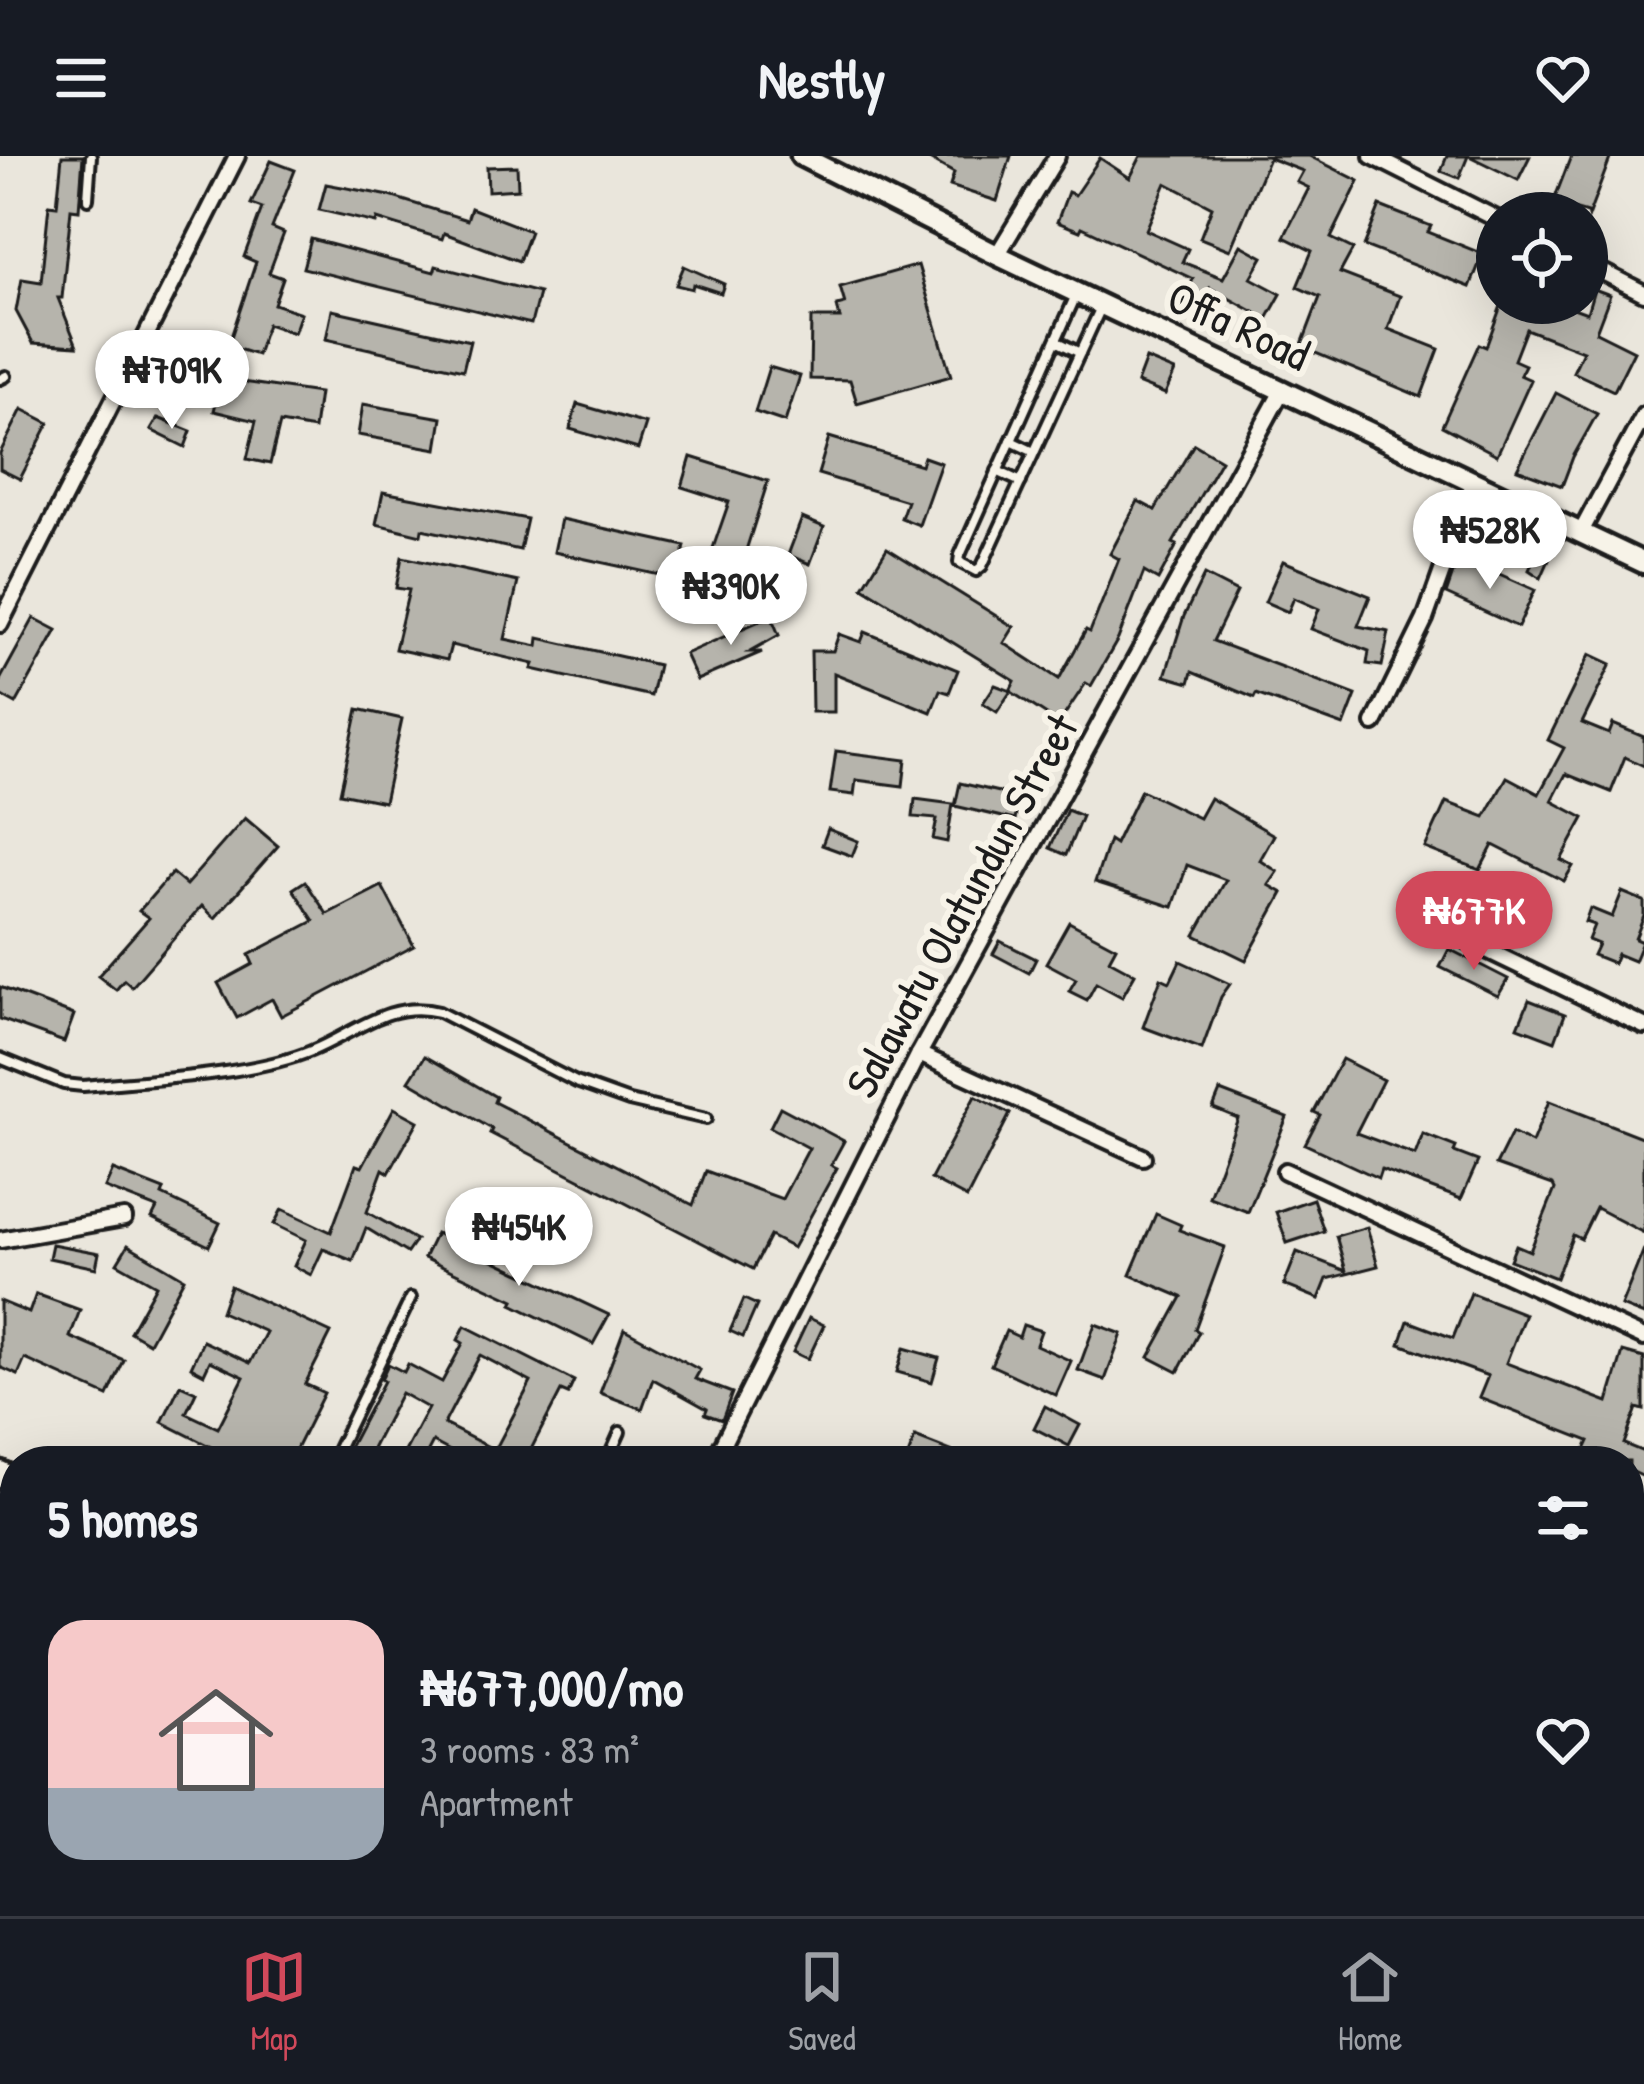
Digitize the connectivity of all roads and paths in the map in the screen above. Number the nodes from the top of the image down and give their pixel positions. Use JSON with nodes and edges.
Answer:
{"nodes":[{"id":1,"x":91,"y":156,"type":"edge"},
{"id":2,"x":237,"y":156,"type":"edge"},
{"id":3,"x":801,"y":156,"type":"edge"},
{"id":4,"x":1057,"y":156,"type":"edge"},
{"id":5,"x":1372,"y":156,"type":"edge"},
{"id":6,"x":88,"y":199,"type":"dead end"},
{"id":7,"x":1476,"y":208,"type":"edge"},
{"id":8,"x":997,"y":255,"type":"junction"},
{"id":9,"x":1608,"y":275,"type":"edge"},
{"id":10,"x":1077,"y":292,"type":"junction"},
{"id":11,"x":1644,"y":293,"type":"edge"},
{"id":12,"x":1102,"y":304,"type":"junction"},
{"id":13,"x":1056,"y":341,"type":"junction"},
{"id":14,"x":1080,"y":353,"type":"junction"},
{"id":15,"x":1283,"y":389,"type":"junction"},
{"id":16,"x":1644,"y":415,"type":"edge"},
{"id":17,"x":1011,"y":441,"type":"junction"},
{"id":18,"x":1034,"y":452,"type":"junction"},
{"id":19,"x":997,"y":471,"type":"junction"},
{"id":20,"x":1474,"y":481,"type":"junction"},
{"id":21,"x":1021,"y":482,"type":"junction"},
{"id":22,"x":1581,"y":532,"type":"junction"},
{"id":23,"x":1644,"y":563,"type":"edge"},
{"id":24,"x":0,"y":624,"type":"edge"},
{"id":25,"x":1374,"y":723,"type":"dead end"},
{"id":26,"x":1437,"y":926,"type":"dead end"},
{"id":27,"x":1644,"y":1026,"type":"edge"},
{"id":28,"x":919,"y":1054,"type":"junction"},
{"id":29,"x":1,"y":1060,"type":"edge"},
{"id":30,"x":706,"y":1119,"type":"dead end"},
{"id":31,"x":1143,"y":1157,"type":"dead end"},
{"id":32,"x":1285,"y":1171,"type":"dead end"},
{"id":33,"x":124,"y":1218,"type":"dead end"},
{"id":34,"x":0,"y":1240,"type":"edge"},
{"id":35,"x":411,"y":1298,"type":"dead end"},
{"id":36,"x":1644,"y":1338,"type":"edge"},
{"id":37,"x":620,"y":1432,"type":"dead end"},
{"id":38,"x":339,"y":1446,"type":"edge"},
{"id":39,"x":614,"y":1446,"type":"edge"},
{"id":40,"x":722,"y":1446,"type":"edge"}],
"edges":[{"from":1,"to":6,"type":"lane"},
{"from":2,"to":24,"type":"street"},
{"from":3,"to":8,"type":"street","name":"Offa Road"},
{"from":4,"to":8,"type":"street"},
{"from":5,"to":7,"type":"street"},
{"from":8,"to":10,"type":"street","name":"Offa Road"},
{"from":9,"to":11,"type":"street"},
{"from":10,"to":12,"type":"street","name":"Offa Road"},
{"from":10,"to":13,"type":"lane"},
{"from":12,"to":14,"type":"lane"},
{"from":12,"to":15,"type":"street","name":"Offa Road"},
{"from":13,"to":14,"type":"lane"},
{"from":13,"to":17,"type":"lane"},
{"from":14,"to":18,"type":"lane"},
{"from":15,"to":20,"type":"street","name":"Offa Road"},
{"from":15,"to":28,"type":"street","name":"Salawatu Olatundun Street"},
{"from":16,"to":22,"type":"street"},
{"from":17,"to":18,"type":"lane"},
{"from":17,"to":19,"type":"lane"},
{"from":18,"to":21,"type":"lane"},
{"from":19,"to":21,"type":"lane"},
{"from":19,"to":21,"type":"lane"},
{"from":20,"to":22,"type":"street","name":"Offa Road"},
{"from":20,"to":25,"type":"street"},
{"from":22,"to":23,"type":"street","name":"Offa Road"},
{"from":26,"to":27,"type":"street"},
{"from":28,"to":31,"type":"street"},
{"from":28,"to":40,"type":"street","name":"Salawatu Olatundun Street"},
{"from":29,"to":30,"type":"lane"},
{"from":32,"to":36,"type":"street"},
{"from":33,"to":34,"type":"street"},
{"from":35,"to":38,"type":"lane"},
{"from":37,"to":39,"type":"lane"}]}
